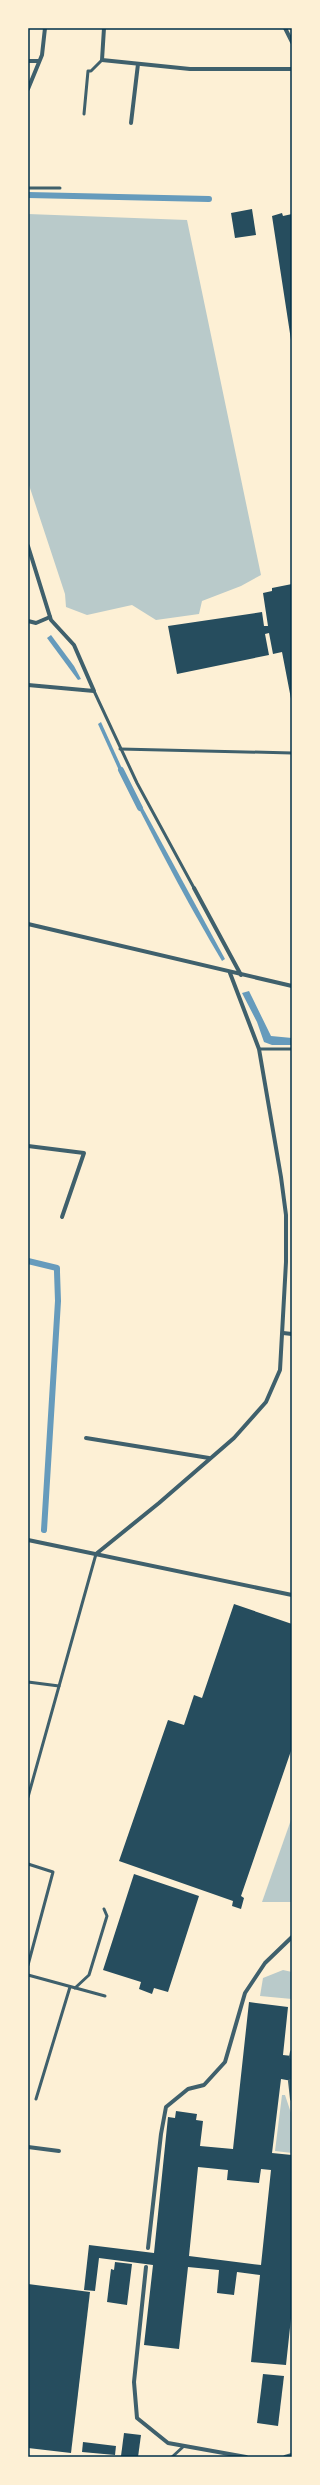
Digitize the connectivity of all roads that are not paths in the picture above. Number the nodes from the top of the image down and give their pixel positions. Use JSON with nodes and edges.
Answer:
{"nodes":[{"id":1,"x":45,"y":28,"type":"edge"},
{"id":2,"x":104,"y":28,"type":"edge"},
{"id":3,"x":285,"y":28,"type":"edge"},
{"id":4,"x":292,"y":42,"type":"edge"},
{"id":5,"x":102,"y":60,"type":"junction"},
{"id":6,"x":28,"y":61,"type":"edge"},
{"id":7,"x":39,"y":61,"type":"junction"},
{"id":8,"x":138,"y":64,"type":"junction"},
{"id":9,"x":292,"y":69,"type":"edge"},
{"id":10,"x":28,"y":89,"type":"edge"},
{"id":11,"x":84,"y":114,"type":"dead end"},
{"id":12,"x":131,"y":122,"type":"dead end"},
{"id":13,"x":28,"y":188,"type":"edge"},
{"id":14,"x":60,"y":188,"type":"dead end"},
{"id":15,"x":28,"y":546,"type":"edge"},
{"id":16,"x":50,"y":617,"type":"junction"},
{"id":17,"x":28,"y":622,"type":"edge"},
{"id":18,"x":28,"y":684,"type":"edge"},
{"id":19,"x":94,"y":691,"type":"junction"},
{"id":20,"x":120,"y":748,"type":"junction"},
{"id":21,"x":292,"y":753,"type":"edge"},
{"id":22,"x":194,"y":888,"type":"joint"},
{"id":23,"x":28,"y":924,"type":"edge"},
{"id":24,"x":230,"y":973,"type":"junction"},
{"id":25,"x":241,"y":975,"type":"junction"},
{"id":26,"x":292,"y":986,"type":"edge"},
{"id":27,"x":259,"y":1049,"type":"junction"},
{"id":28,"x":292,"y":1049,"type":"edge"},
{"id":29,"x":28,"y":1146,"type":"edge"},
{"id":30,"x":62,"y":1217,"type":"dead end"},
{"id":31,"x":283,"y":1333,"type":"junction"},
{"id":32,"x":292,"y":1334,"type":"edge"},
{"id":33,"x":86,"y":1438,"type":"dead end"},
{"id":34,"x":209,"y":1458,"type":"junction"},
{"id":35,"x":28,"y":1540,"type":"edge"},
{"id":36,"x":96,"y":1554,"type":"junction"},
{"id":37,"x":292,"y":1595,"type":"edge"},
{"id":38,"x":28,"y":1682,"type":"edge"},
{"id":39,"x":59,"y":1686,"type":"junction"},
{"id":40,"x":28,"y":1797,"type":"edge"},
{"id":41,"x":28,"y":1864,"type":"edge"},
{"id":42,"x":104,"y":1909,"type":"dead end"},
{"id":43,"x":292,"y":1937,"type":"edge"},
{"id":44,"x":28,"y":1965,"type":"edge"},
{"id":45,"x":28,"y":1975,"type":"edge"},
{"id":46,"x":70,"y":1987,"type":"junction"},
{"id":47,"x":75,"y":1988,"type":"junction"},
{"id":48,"x":106,"y":1996,"type":"dead end"},
{"id":49,"x":292,"y":2052,"type":"edge"},
{"id":50,"x":291,"y":2057,"type":"edge"},
{"id":51,"x":290,"y":2081,"type":"dead end"},
{"id":52,"x":36,"y":2098,"type":"dead end"},
{"id":53,"x":292,"y":2099,"type":"edge"},
{"id":54,"x":28,"y":2147,"type":"edge"},
{"id":55,"x":59,"y":2151,"type":"dead end"},
{"id":56,"x":148,"y":2248,"type":"dead end"},
{"id":57,"x":146,"y":2267,"type":"dead end"},
{"id":58,"x":184,"y":2446,"type":"junction"},
{"id":59,"x":292,"y":2455,"type":"edge"},
{"id":60,"x":172,"y":2457,"type":"edge"},
{"id":61,"x":246,"y":2457,"type":"edge"},
{"id":62,"x":285,"y":2457,"type":"edge"}],
"edges":[{"from":1,"to":7,"type":"street"},
{"from":2,"to":5,"type":"street"},
{"from":3,"to":4,"type":"street"},
{"from":5,"to":8,"type":"street"},
{"from":5,"to":11,"type":"lane"},
{"from":6,"to":7,"type":"street"},
{"from":7,"to":10,"type":"street"},
{"from":8,"to":9,"type":"street"},
{"from":8,"to":12,"type":"street"},
{"from":13,"to":14,"type":"lane"},
{"from":15,"to":16,"type":"street"},
{"from":16,"to":17,"type":"street"},
{"from":16,"to":19,"type":"street"},
{"from":18,"to":19,"type":"street"},
{"from":19,"to":20,"type":"lane"},
{"from":20,"to":21,"type":"lane"},
{"from":20,"to":22,"type":"lane"},
{"from":22,"to":25,"type":"street"},
{"from":23,"to":24,"type":"street"},
{"from":24,"to":25,"type":"street"},
{"from":24,"to":27,"type":"street"},
{"from":25,"to":26,"type":"street"},
{"from":27,"to":28,"type":"lane"},
{"from":27,"to":31,"type":"street"},
{"from":29,"to":30,"type":"street"},
{"from":31,"to":32,"type":"street"},
{"from":31,"to":34,"type":"street"},
{"from":33,"to":34,"type":"street"},
{"from":34,"to":36,"type":"street"},
{"from":35,"to":36,"type":"street"},
{"from":36,"to":37,"type":"street"},
{"from":36,"to":39,"type":"lane"},
{"from":38,"to":39,"type":"lane"},
{"from":39,"to":40,"type":"lane"},
{"from":41,"to":44,"type":"lane"},
{"from":42,"to":47,"type":"lane"},
{"from":43,"to":56,"type":"street"},
{"from":45,"to":46,"type":"lane"},
{"from":46,"to":47,"type":"lane"},
{"from":46,"to":52,"type":"lane"},
{"from":47,"to":48,"type":"lane"},
{"from":49,"to":50,"type":"street"},
{"from":51,"to":53,"type":"street"},
{"from":54,"to":55,"type":"street"},
{"from":57,"to":58,"type":"street"},
{"from":58,"to":60,"type":"lane"},
{"from":58,"to":61,"type":"street"},
{"from":59,"to":62,"type":"street"}]}
